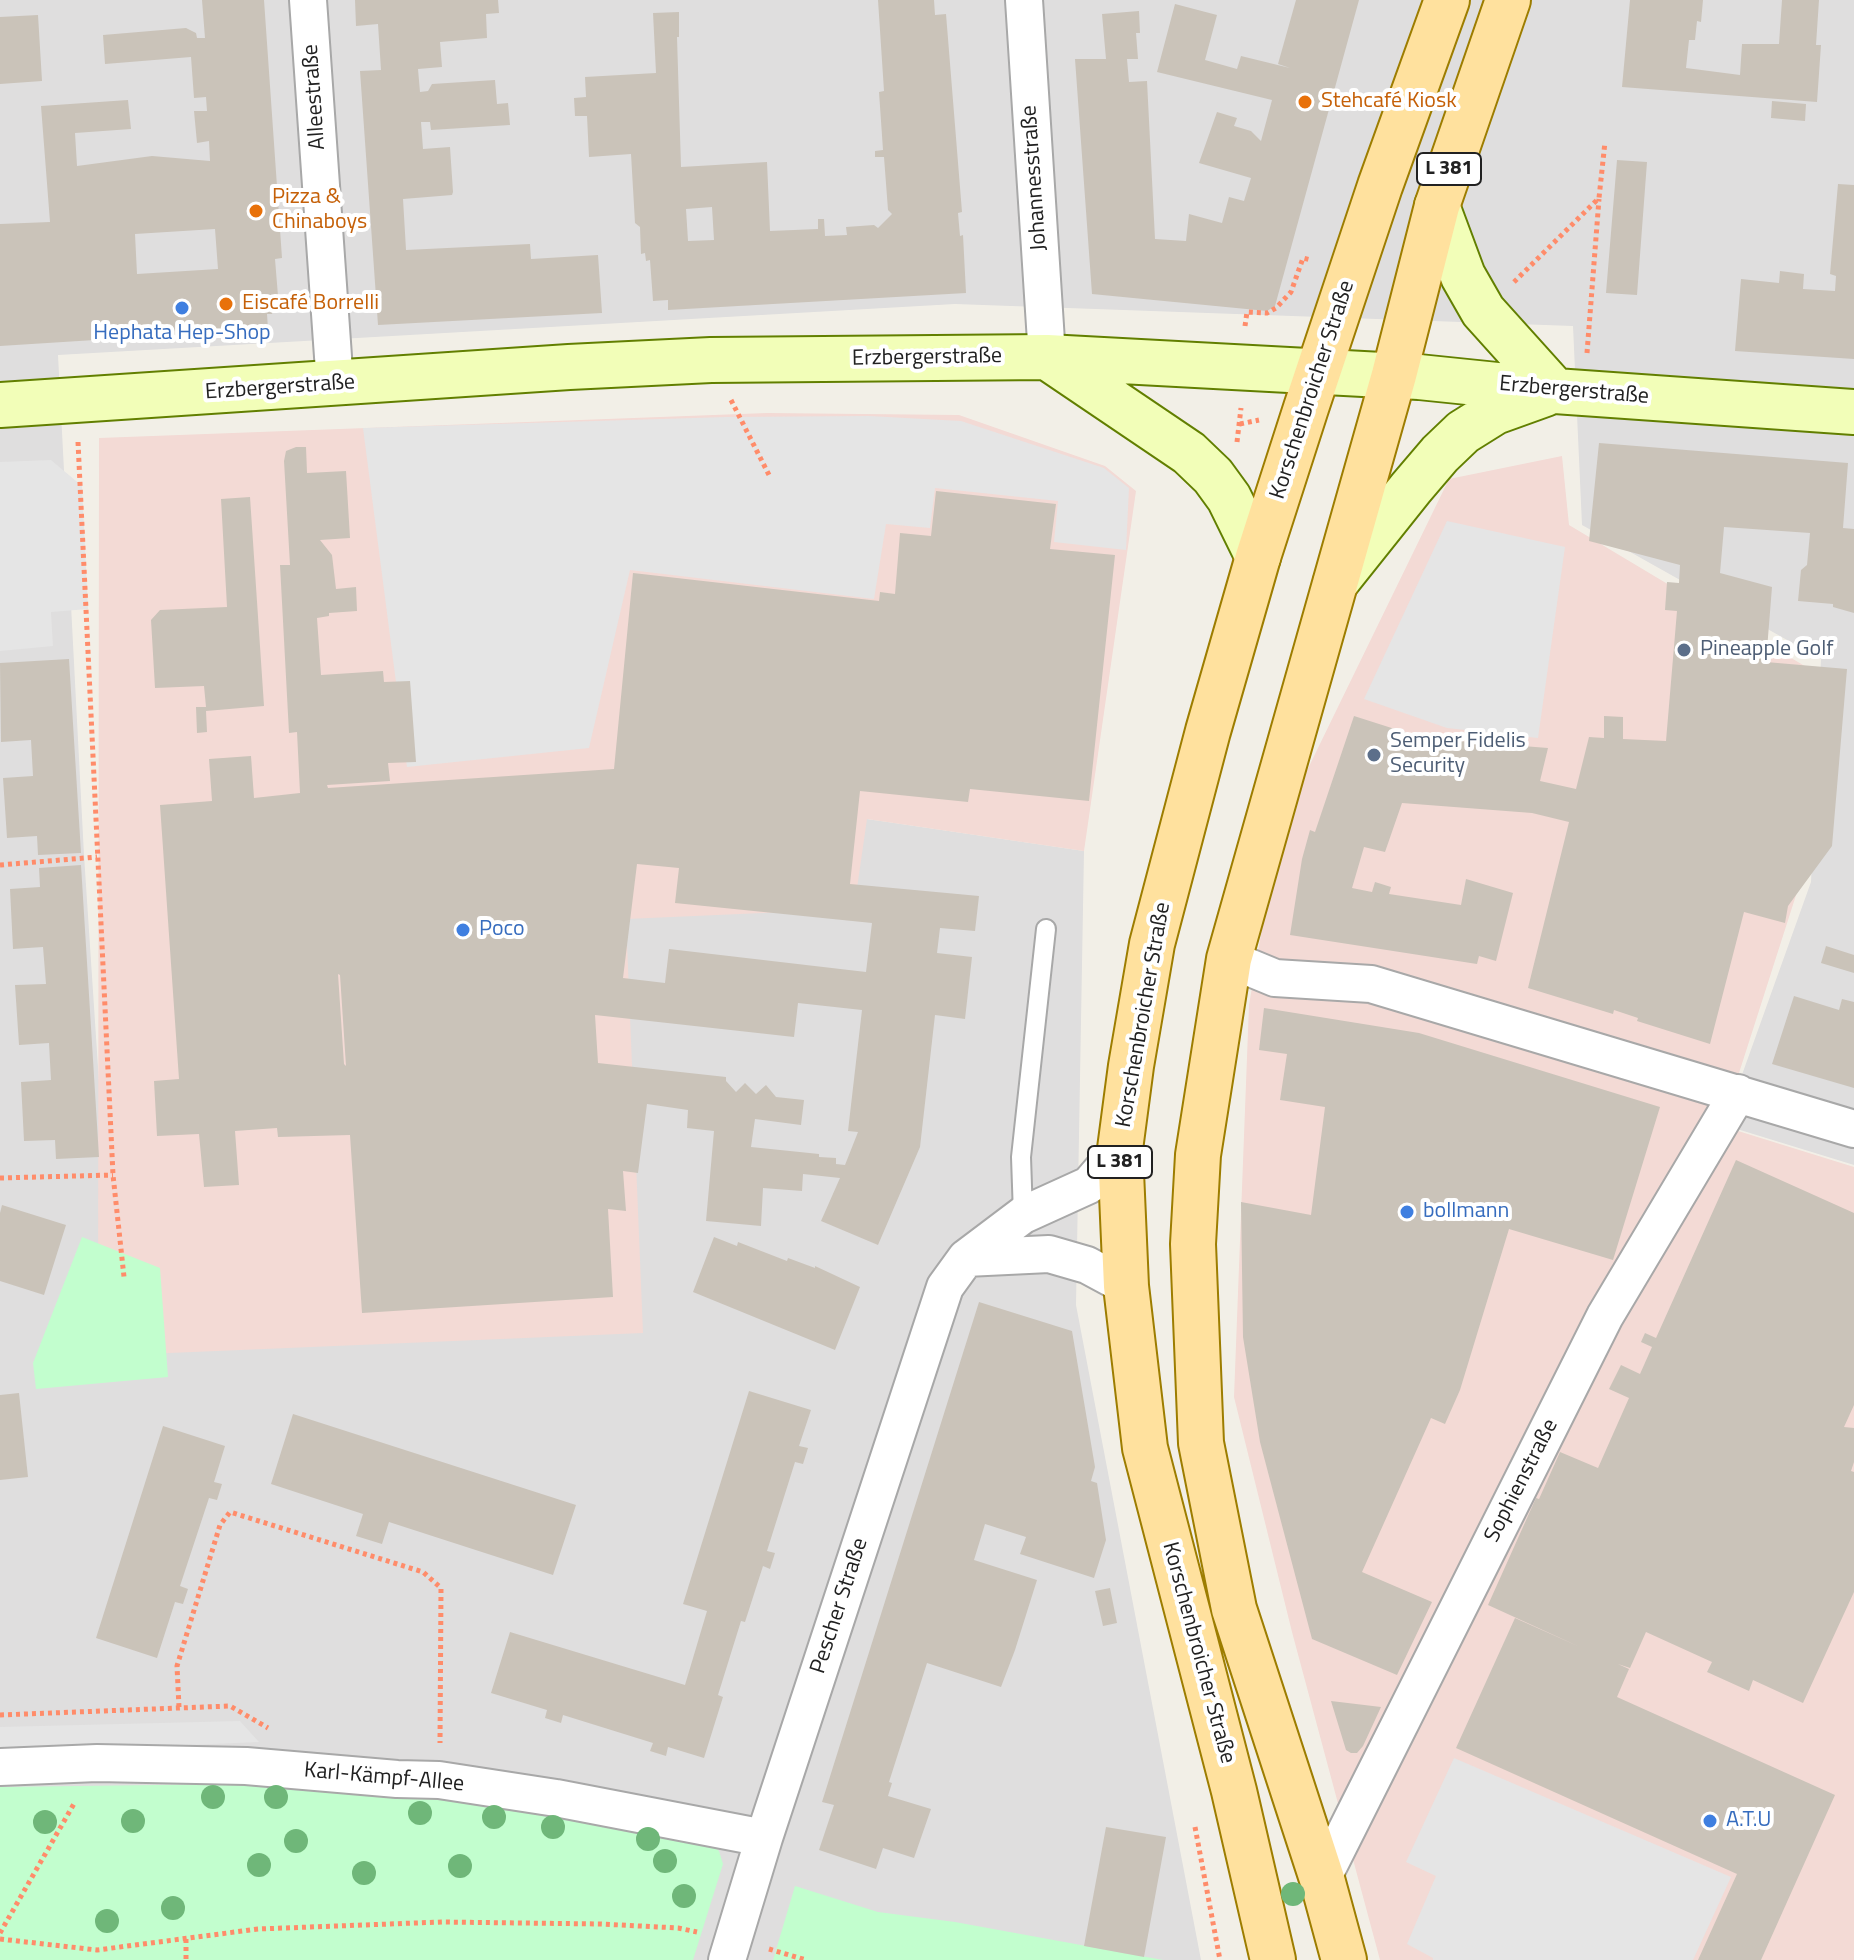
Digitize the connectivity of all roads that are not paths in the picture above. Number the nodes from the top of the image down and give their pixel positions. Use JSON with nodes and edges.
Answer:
{"nodes":[{"id":1,"x":308,"y":0,"type":"edge"},
{"id":2,"x":1024,"y":0,"type":"edge"},
{"id":3,"x":1447,"y":0,"type":"edge"},
{"id":4,"x":1508,"y":0,"type":"edge"},
{"id":5,"x":1437,"y":206,"type":"junction"},
{"id":6,"x":1047,"y":357,"type":"junction"},
{"id":7,"x":1318,"y":373,"type":"junction"},
{"id":8,"x":1394,"y":375,"type":"junction"},
{"id":9,"x":335,"y":385,"type":"junction"},
{"id":10,"x":1569,"y":392,"type":"junction"},
{"id":11,"x":0,"y":405,"type":"edge"},
{"id":12,"x":1854,"y":412,"type":"edge"},
{"id":13,"x":1258,"y":557,"type":"junction"},
{"id":14,"x":1333,"y":587,"type":"junction"},
{"id":15,"x":1046,"y":929,"type":"dead end"},
{"id":16,"x":1229,"y":959,"type":"junction"},
{"id":17,"x":1738,"y":1093,"type":"junction"},
{"id":18,"x":1854,"y":1129,"type":"edge"},
{"id":19,"x":1120,"y":1149,"type":"junction"},
{"id":20,"x":1023,"y":1215,"type":"junction"},
{"id":21,"x":966,"y":1258,"type":"junction"},
{"id":22,"x":1126,"y":1286,"type":"junction"},
{"id":23,"x":0,"y":1767,"type":"edge"},
{"id":24,"x":764,"y":1838,"type":"junction"},
{"id":25,"x":1322,"y":1879,"type":"junction"},
{"id":26,"x":731,"y":1949,"type":"edge"},
{"id":27,"x":1273,"y":1960,"type":"edge"},
{"id":28,"x":1344,"y":1960,"type":"edge"}],
"edges":[{"from":1,"to":9,"type":"street","name":"Alleestraße"},
{"from":2,"to":6,"type":"street","name":"Johannesstraße"},
{"from":3,"to":7,"type":"main road","name":"Korschenbroicher Straße","number":"L 381"},
{"from":4,"to":5,"type":"main road","number":"L 381"},
{"from":5,"to":8,"type":"main road","number":"L 381"},
{"from":5,"to":10,"type":"main road"},
{"from":6,"to":7,"type":"main road","name":"Erzbergerstraße"},
{"from":6,"to":9,"type":"main road","name":"Erzbergerstraße"},
{"from":6,"to":13,"type":"main road"},
{"from":7,"to":8,"type":"main road","name":"Erzbergerstraße"},
{"from":7,"to":13,"type":"main road","name":"Korschenbroicher Straße","number":"L 381"},
{"from":8,"to":10,"type":"main road","name":"Erzbergerstraße"},
{"from":8,"to":14,"type":"main road","number":"L 381"},
{"from":9,"to":11,"type":"main road","name":"Erzbergerstraße"},
{"from":10,"to":12,"type":"main road","name":"Erzbergerstraße"},
{"from":10,"to":14,"type":"main road"},
{"from":13,"to":19,"type":"main road","name":"Korschenbroicher Straße","number":"L 381"},
{"from":14,"to":16,"type":"main road","number":"L 381"},
{"from":15,"to":20,"type":"lane"},
{"from":16,"to":17,"type":"street"},
{"from":16,"to":25,"type":"main road","number":"L 381"},
{"from":17,"to":18,"type":"street"},
{"from":17,"to":25,"type":"street","name":"Sophienstraße"},
{"from":19,"to":20,"type":"street","name":"Pescher Straße"},
{"from":19,"to":22,"type":"main road","name":"Korschenbroicher Straße","number":"L 381"},
{"from":20,"to":21,"type":"street","name":"Pescher Straße"},
{"from":21,"to":22,"type":"street"},
{"from":21,"to":24,"type":"street","name":"Pescher Straße"},
{"from":22,"to":27,"type":"main road","name":"Korschenbroicher Straße","number":"L 381"},
{"from":23,"to":24,"type":"street","name":"Karl-Kämpf-Allee"},
{"from":24,"to":26,"type":"street","name":"Pescher Straße"},
{"from":25,"to":28,"type":"main road","number":"L 381"}]}
